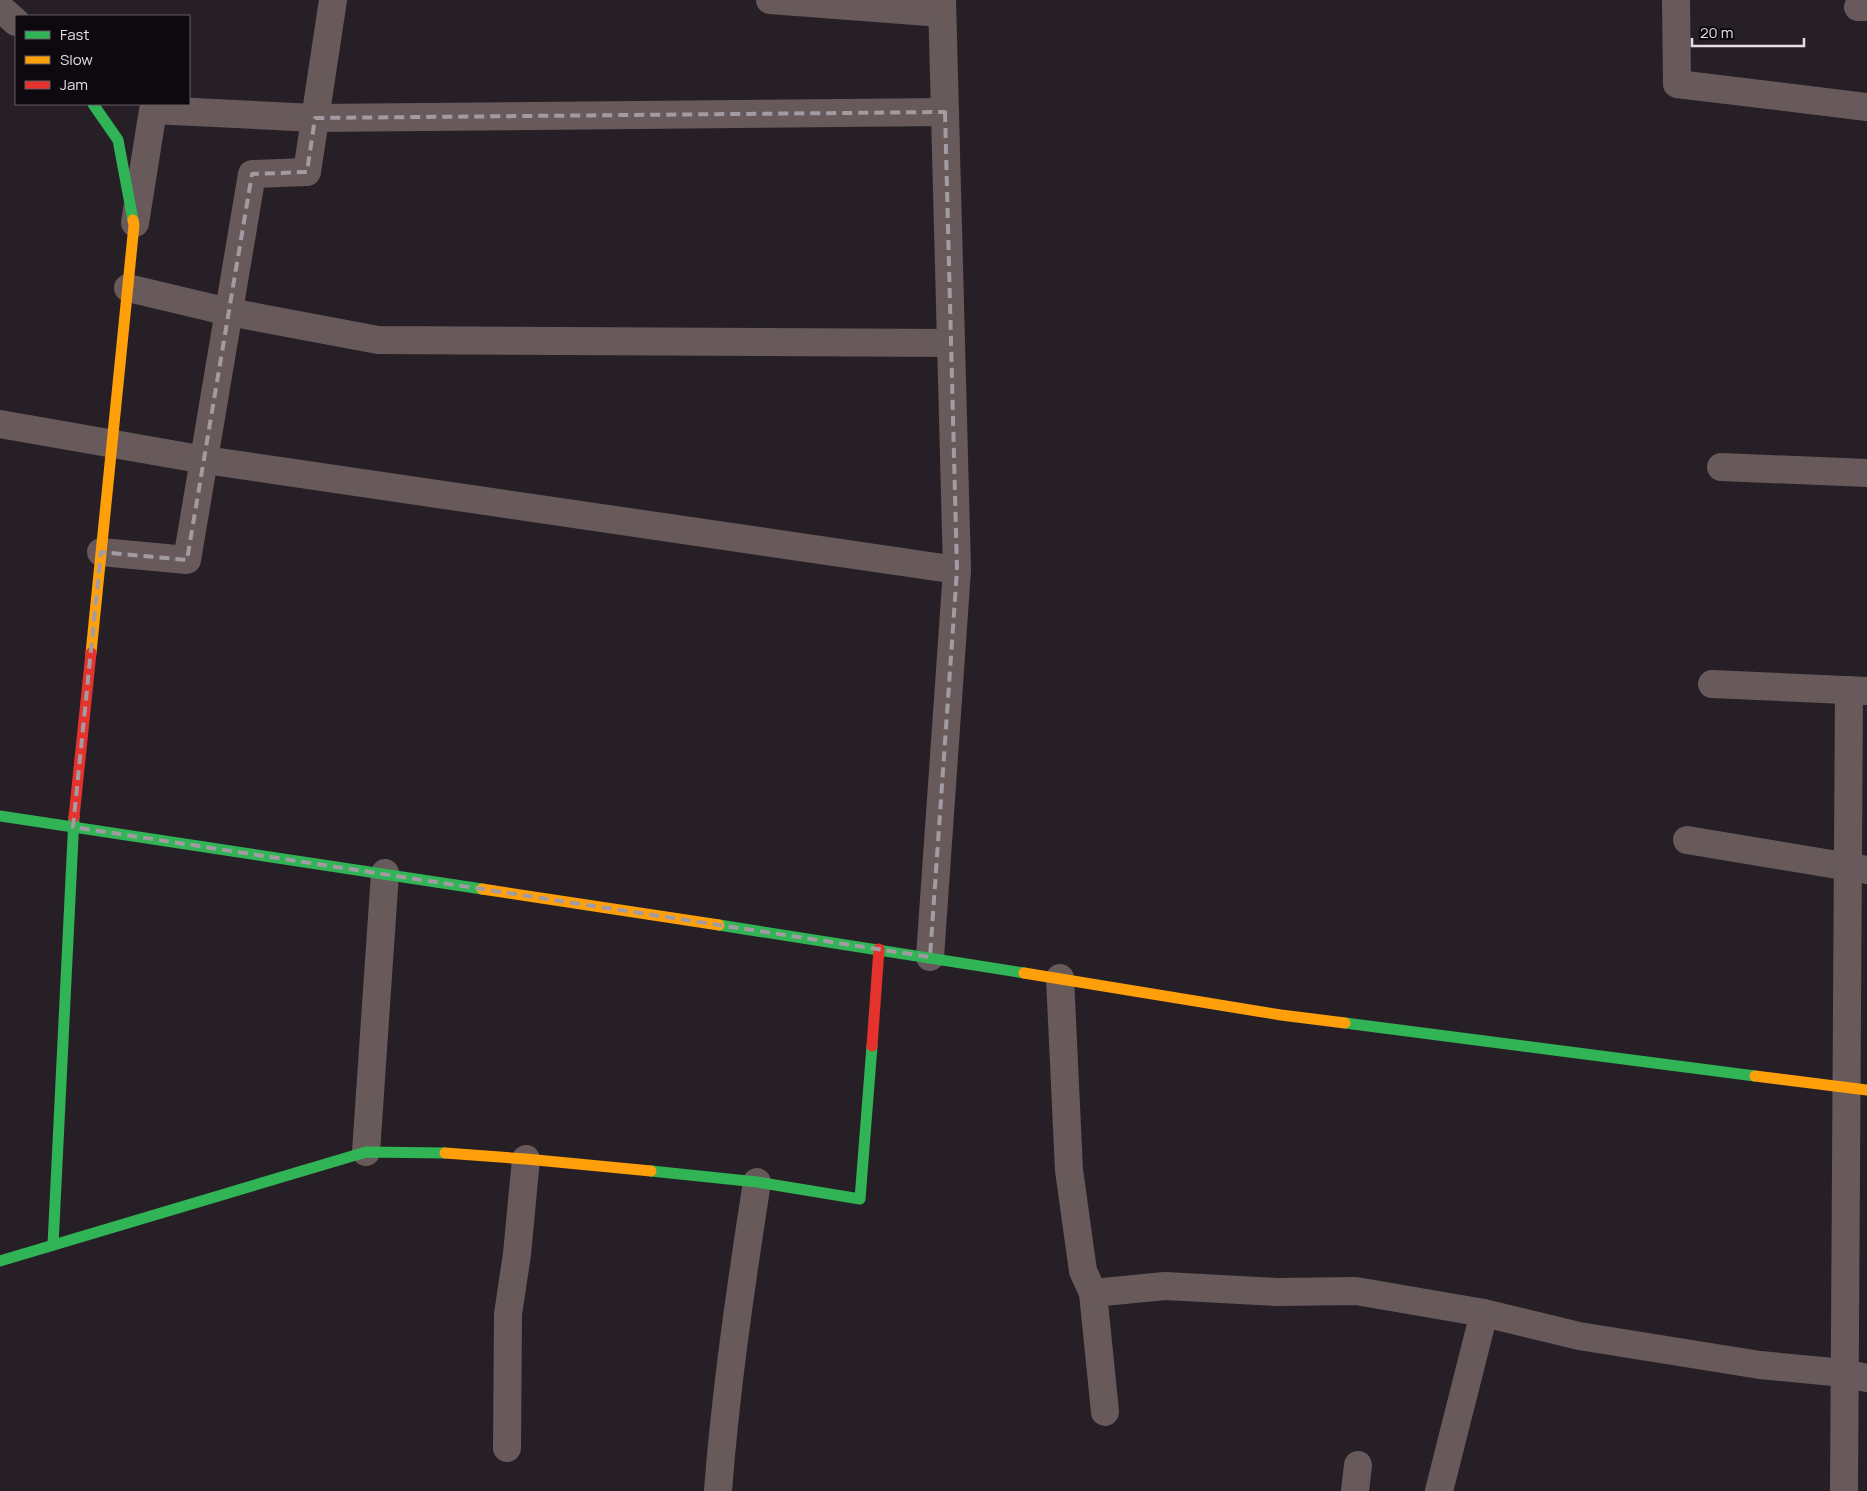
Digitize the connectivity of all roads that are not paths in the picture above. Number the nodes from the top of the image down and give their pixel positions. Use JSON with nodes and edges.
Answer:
{"nodes":[{"id":1,"x":333,"y":0,"type":"edge"},
{"id":2,"x":770,"y":0,"type":"edge"},
{"id":3,"x":1676,"y":0,"type":"edge"},
{"id":4,"x":942,"y":7,"type":"edge"},
{"id":5,"x":0,"y":8,"type":"edge"},
{"id":6,"x":15,"y":21,"type":"edge"},
{"id":7,"x":94,"y":105,"type":"edge"},
{"id":8,"x":1867,"y":107,"type":"edge"},
{"id":9,"x":945,"y":112,"type":"junction"},
{"id":10,"x":315,"y":118,"type":"junction"},
{"id":11,"x":134,"y":225,"type":"junction"},
{"id":12,"x":128,"y":288,"type":"junction"},
{"id":13,"x":229,"y":312,"type":"junction"},
{"id":14,"x":951,"y":343,"type":"junction"},
{"id":15,"x":0,"y":424,"type":"edge"},
{"id":16,"x":112,"y":444,"type":"junction"},
{"id":17,"x":204,"y":460,"type":"junction"},
{"id":18,"x":1722,"y":467,"type":"dead end"},
{"id":19,"x":1867,"y":473,"type":"edge"},
{"id":20,"x":101,"y":552,"type":"junction"},
{"id":21,"x":957,"y":570,"type":"junction"},
{"id":22,"x":1712,"y":684,"type":"dead end"},
{"id":23,"x":1858,"y":690,"type":"edge"},
{"id":24,"x":0,"y":816,"type":"edge"},
{"id":25,"x":73,"y":827,"type":"junction"},
{"id":26,"x":1687,"y":840,"type":"dead end"},
{"id":27,"x":1857,"y":868,"type":"edge"},
{"id":28,"x":385,"y":874,"type":"junction"},
{"id":29,"x":879,"y":949,"type":"junction"},
{"id":30,"x":930,"y":957,"type":"junction"},
{"id":31,"x":1060,"y":978,"type":"junction"},
{"id":32,"x":1857,"y":1089,"type":"edge"},
{"id":33,"x":366,"y":1152,"type":"junction"},
{"id":34,"x":526,"y":1160,"type":"junction"},
{"id":35,"x":757,"y":1182,"type":"junction"},
{"id":36,"x":53,"y":1245,"type":"junction"},
{"id":37,"x":0,"y":1261,"type":"edge"},
{"id":38,"x":1092,"y":1293,"type":"junction"},
{"id":39,"x":1484,"y":1313,"type":"junction"},
{"id":40,"x":1856,"y":1376,"type":"edge"},
{"id":41,"x":1105,"y":1412,"type":"dead end"},
{"id":42,"x":507,"y":1448,"type":"dead end"},
{"id":43,"x":718,"y":1491,"type":"edge"},
{"id":44,"x":1439,"y":1491,"type":"edge"},
{"id":45,"x":1844,"y":1491,"type":"edge"}],
"edges":[{"from":1,"to":10,"type":"street"},
{"from":2,"to":4,"type":"street"},
{"from":3,"to":8,"type":"street"},
{"from":4,"to":9,"type":"street"},
{"from":5,"to":6,"type":"street"},
{"from":7,"to":11,"type":"street"},
{"from":9,"to":10,"type":"street"},
{"from":9,"to":14,"type":"street"},
{"from":10,"to":11,"type":"street"},
{"from":10,"to":13,"type":"street"},
{"from":11,"to":12,"type":"street"},
{"from":12,"to":13,"type":"street"},
{"from":12,"to":16,"type":"street"},
{"from":13,"to":14,"type":"street"},
{"from":13,"to":17,"type":"street"},
{"from":14,"to":21,"type":"street"},
{"from":15,"to":16,"type":"street"},
{"from":16,"to":17,"type":"street"},
{"from":16,"to":20,"type":"street"},
{"from":17,"to":20,"type":"street"},
{"from":17,"to":21,"type":"street"},
{"from":18,"to":19,"type":"street"},
{"from":20,"to":25,"type":"street"},
{"from":21,"to":30,"type":"street"},
{"from":22,"to":23,"type":"street"},
{"from":23,"to":27,"type":"street"},
{"from":24,"to":25,"type":"street"},
{"from":25,"to":28,"type":"street"},
{"from":25,"to":36,"type":"street"},
{"from":26,"to":27,"type":"street"},
{"from":27,"to":32,"type":"street"},
{"from":28,"to":29,"type":"street"},
{"from":28,"to":33,"type":"street"},
{"from":29,"to":30,"type":"street"},
{"from":29,"to":35,"type":"street"},
{"from":30,"to":31,"type":"street"},
{"from":31,"to":32,"type":"street"},
{"from":31,"to":38,"type":"street"},
{"from":32,"to":40,"type":"street"},
{"from":33,"to":34,"type":"street"},
{"from":33,"to":36,"type":"street"},
{"from":34,"to":35,"type":"street"},
{"from":34,"to":42,"type":"street"},
{"from":35,"to":43,"type":"street"},
{"from":36,"to":37,"type":"street"},
{"from":38,"to":39,"type":"street"},
{"from":38,"to":41,"type":"street"},
{"from":39,"to":40,"type":"street"},
{"from":39,"to":44,"type":"street"},
{"from":40,"to":45,"type":"street"}]}
